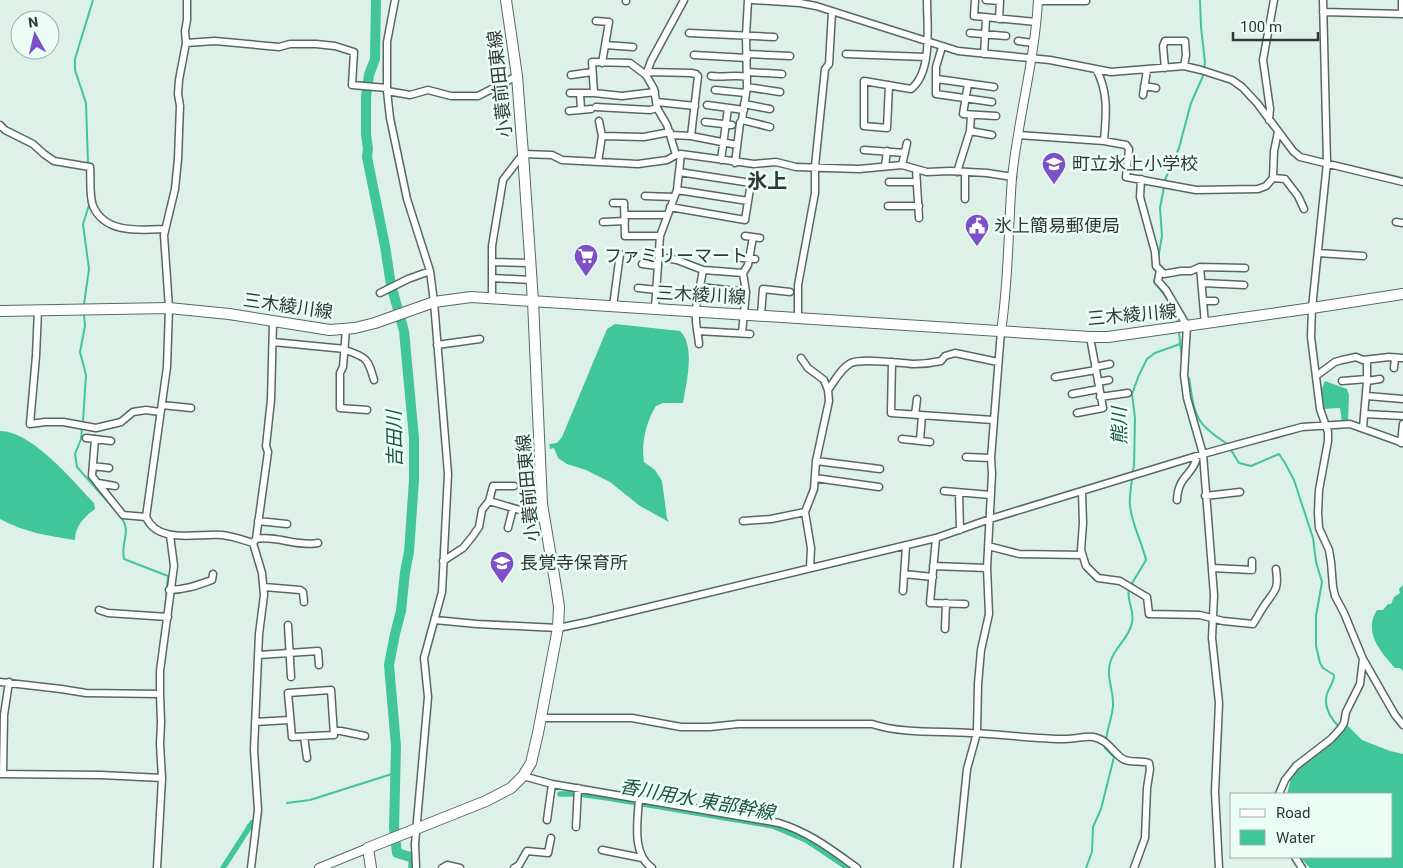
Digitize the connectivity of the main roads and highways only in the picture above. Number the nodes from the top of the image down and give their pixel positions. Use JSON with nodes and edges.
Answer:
{"nodes":[{"id":1,"x":506,"y":0,"type":"edge"},
{"id":2,"x":1403,"y":294,"type":"edge"},
{"id":3,"x":533,"y":300,"type":"junction"},
{"id":4,"x":0,"y":310,"type":"edge"},
{"id":5,"x":371,"y":868,"type":"edge"}],
"edges":[{"from":1,"to":3,"type":"main road","name":"小蓑前田東線"},
{"from":2,"to":3,"type":"main road","name":"三木綾川線"},
{"from":3,"to":4,"type":"main road","name":"三木綾川線"},
{"from":3,"to":5,"type":"main road","name":"小蓑前田東線"}]}
